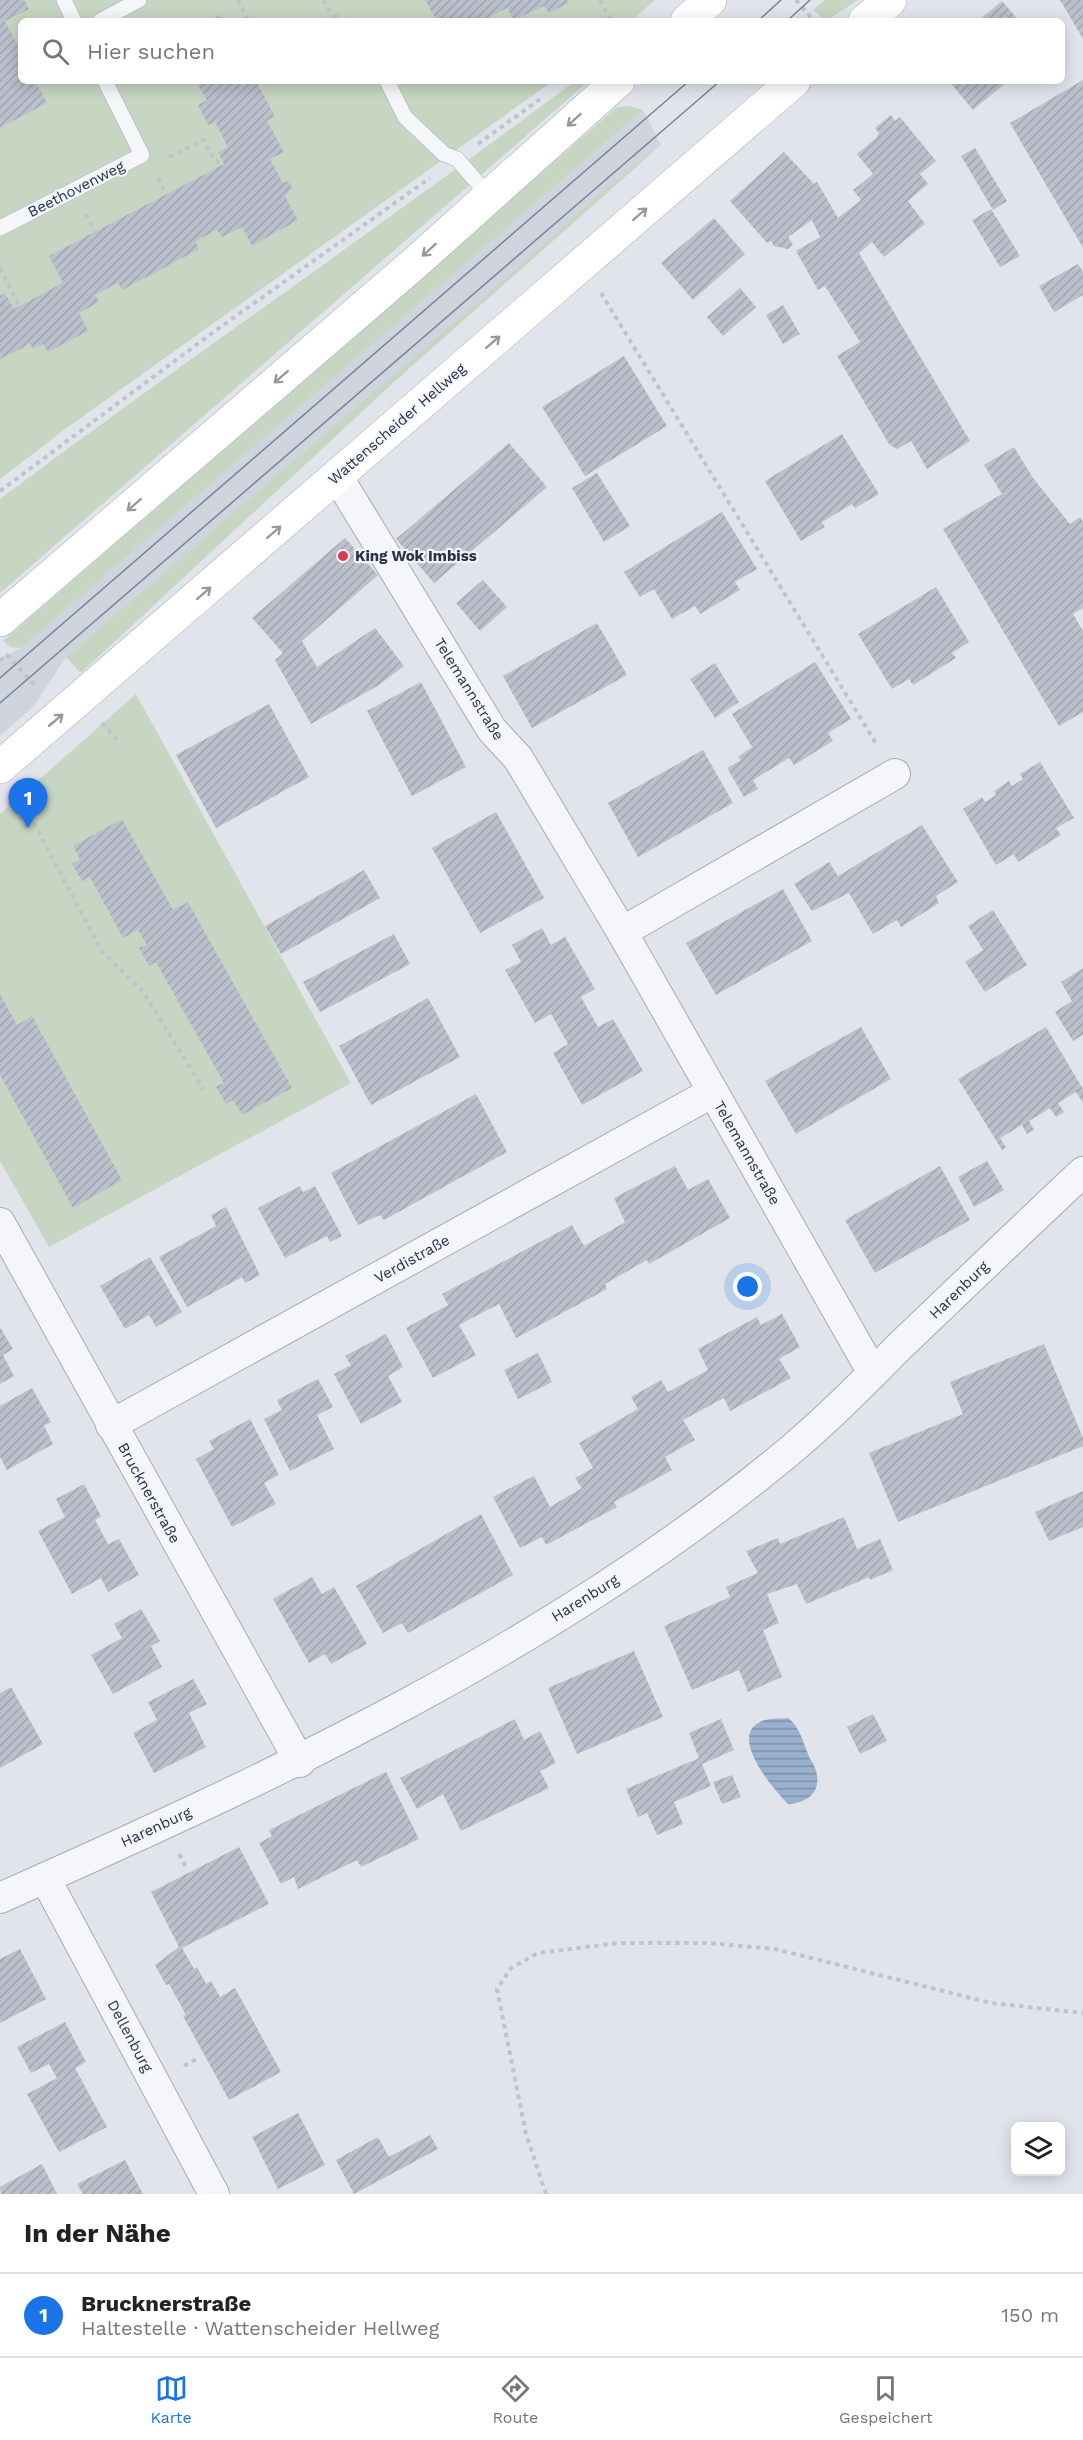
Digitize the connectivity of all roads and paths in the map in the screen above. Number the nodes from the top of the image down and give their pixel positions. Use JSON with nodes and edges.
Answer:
{"nodes":[{"id":1,"x":64,"y":0,"type":"edge"},
{"id":2,"x":139,"y":0,"type":"edge"},
{"id":3,"x":238,"y":0,"type":"edge"},
{"id":4,"x":324,"y":0,"type":"edge"},
{"id":5,"x":600,"y":0,"type":"edge"},
{"id":6,"x":796,"y":0,"type":"edge"},
{"id":7,"x":890,"y":0,"type":"edge"},
{"id":8,"x":332,"y":3,"type":"dead end"},
{"id":9,"x":327,"y":6,"type":"junction"},
{"id":10,"x":73,"y":18,"type":"edge"},
{"id":11,"x":106,"y":18,"type":"edge"},
{"id":12,"x":247,"y":18,"type":"edge"},
{"id":13,"x":339,"y":18,"type":"edge"},
{"id":14,"x":609,"y":18,"type":"edge"},
{"id":15,"x":811,"y":18,"type":"edge"},
{"id":16,"x":869,"y":18,"type":"edge"},
{"id":17,"x":106,"y":84,"type":"edge"},
{"id":18,"x":388,"y":84,"type":"edge"},
{"id":19,"x":615,"y":84,"type":"edge"},
{"id":20,"x":778,"y":86,"type":"edge"},
{"id":21,"x":547,"y":94,"type":"dead end"},
{"id":22,"x":142,"y":155,"type":"junction"},
{"id":23,"x":457,"y":159,"type":"junction"},
{"id":24,"x":224,"y":164,"type":"dead end"},
{"id":25,"x":489,"y":196,"type":"junction"},
{"id":26,"x":0,"y":228,"type":"edge"},
{"id":27,"x":580,"y":267,"type":"junction"},
{"id":28,"x":0,"y":268,"type":"edge"},
{"id":29,"x":19,"y":306,"type":"dead end"},
{"id":30,"x":337,"y":476,"type":"junction"},
{"id":31,"x":0,"y":491,"type":"edge"},
{"id":32,"x":0,"y":620,"type":"edge"},
{"id":33,"x":0,"y":661,"type":"edge"},
{"id":34,"x":41,"y":693,"type":"dead end"},
{"id":35,"x":97,"y":718,"type":"dead end"},
{"id":36,"x":120,"y":743,"type":"dead end"},
{"id":37,"x":0,"y":767,"type":"edge"},
{"id":38,"x":895,"y":774,"type":"joint"},
{"id":39,"x":11,"y":804,"type":"dead end"},
{"id":40,"x":34,"y":823,"type":"dead end"},
{"id":41,"x":28,"y":828,"type":"dead end"},
{"id":42,"x":622,"y":932,"type":"junction"},
{"id":43,"x":203,"y":1089,"type":"dead end"},
{"id":44,"x":713,"y":1092,"type":"junction"},
{"id":45,"x":1083,"y":1172,"type":"edge"},
{"id":46,"x":0,"y":1223,"type":"edge"},
{"id":47,"x":873,"y":1373,"type":"junction"},
{"id":48,"x":111,"y":1425,"type":"junction"},
{"id":49,"x":300,"y":1762,"type":"junction"},
{"id":50,"x":45,"y":1878,"type":"junction"},
{"id":51,"x":0,"y":1898,"type":"edge"},
{"id":52,"x":1083,"y":2013,"type":"edge"},
{"id":53,"x":214,"y":2194,"type":"edge"},
{"id":54,"x":546,"y":2194,"type":"edge"}],
"edges":[{"from":1,"to":10,"type":"lane"},
{"from":2,"to":11,"type":"lane"},
{"from":3,"to":12,"type":"path"},
{"from":4,"to":9,"type":"path"},
{"from":5,"to":14,"type":"path"},
{"from":6,"to":15,"type":"path"},
{"from":7,"to":16,"type":"main road"},
{"from":8,"to":9,"type":"path"},
{"from":9,"to":13,"type":"path"},
{"from":17,"to":22,"type":"lane","name":"Beethovenweg"},
{"from":18,"to":23,"type":"lane"},
{"from":19,"to":25,"type":"main road","one_way":true},
{"from":27,"to":20,"type":"main road","name":"Wattenscheider Hellweg","one_way":true},
{"from":21,"to":23,"type":"path"},
{"from":22,"to":24,"type":"path"},
{"from":22,"to":26,"type":"lane","name":"Beethovenweg"},
{"from":23,"to":25,"type":"lane"},
{"from":23,"to":31,"type":"path"},
{"from":25,"to":32,"type":"main road","one_way":true},
{"from":30,"to":27,"type":"main road","name":"Wattenscheider Hellweg","one_way":true},
{"from":27,"to":38,"type":"path"},
{"from":28,"to":29,"type":"path"},
{"from":37,"to":30,"type":"main road","name":"Wattenscheider Hellweg","one_way":true},
{"from":30,"to":42,"type":"street","name":"Telemannstraße"},
{"from":33,"to":34,"type":"path"},
{"from":35,"to":36,"type":"path"},
{"from":38,"to":42,"type":"street"},
{"from":39,"to":41,"type":"path"},
{"from":40,"to":43,"type":"path"},
{"from":42,"to":44,"type":"street","name":"Telemannstraße"},
{"from":44,"to":47,"type":"street","name":"Telemannstraße"},
{"from":44,"to":48,"type":"street","name":"Verdistraße"},
{"from":45,"to":47,"type":"street","name":"Harenburg"},
{"from":46,"to":48,"type":"street","name":"Brucknerstraße"},
{"from":47,"to":49,"type":"street","name":"Harenburg"},
{"from":48,"to":49,"type":"street","name":"Brucknerstraße"},
{"from":49,"to":50,"type":"street","name":"Harenburg"},
{"from":50,"to":51,"type":"street","name":"Harenburg"},
{"from":50,"to":53,"type":"street","name":"Dellenburg"},
{"from":52,"to":54,"type":"path"}]}
